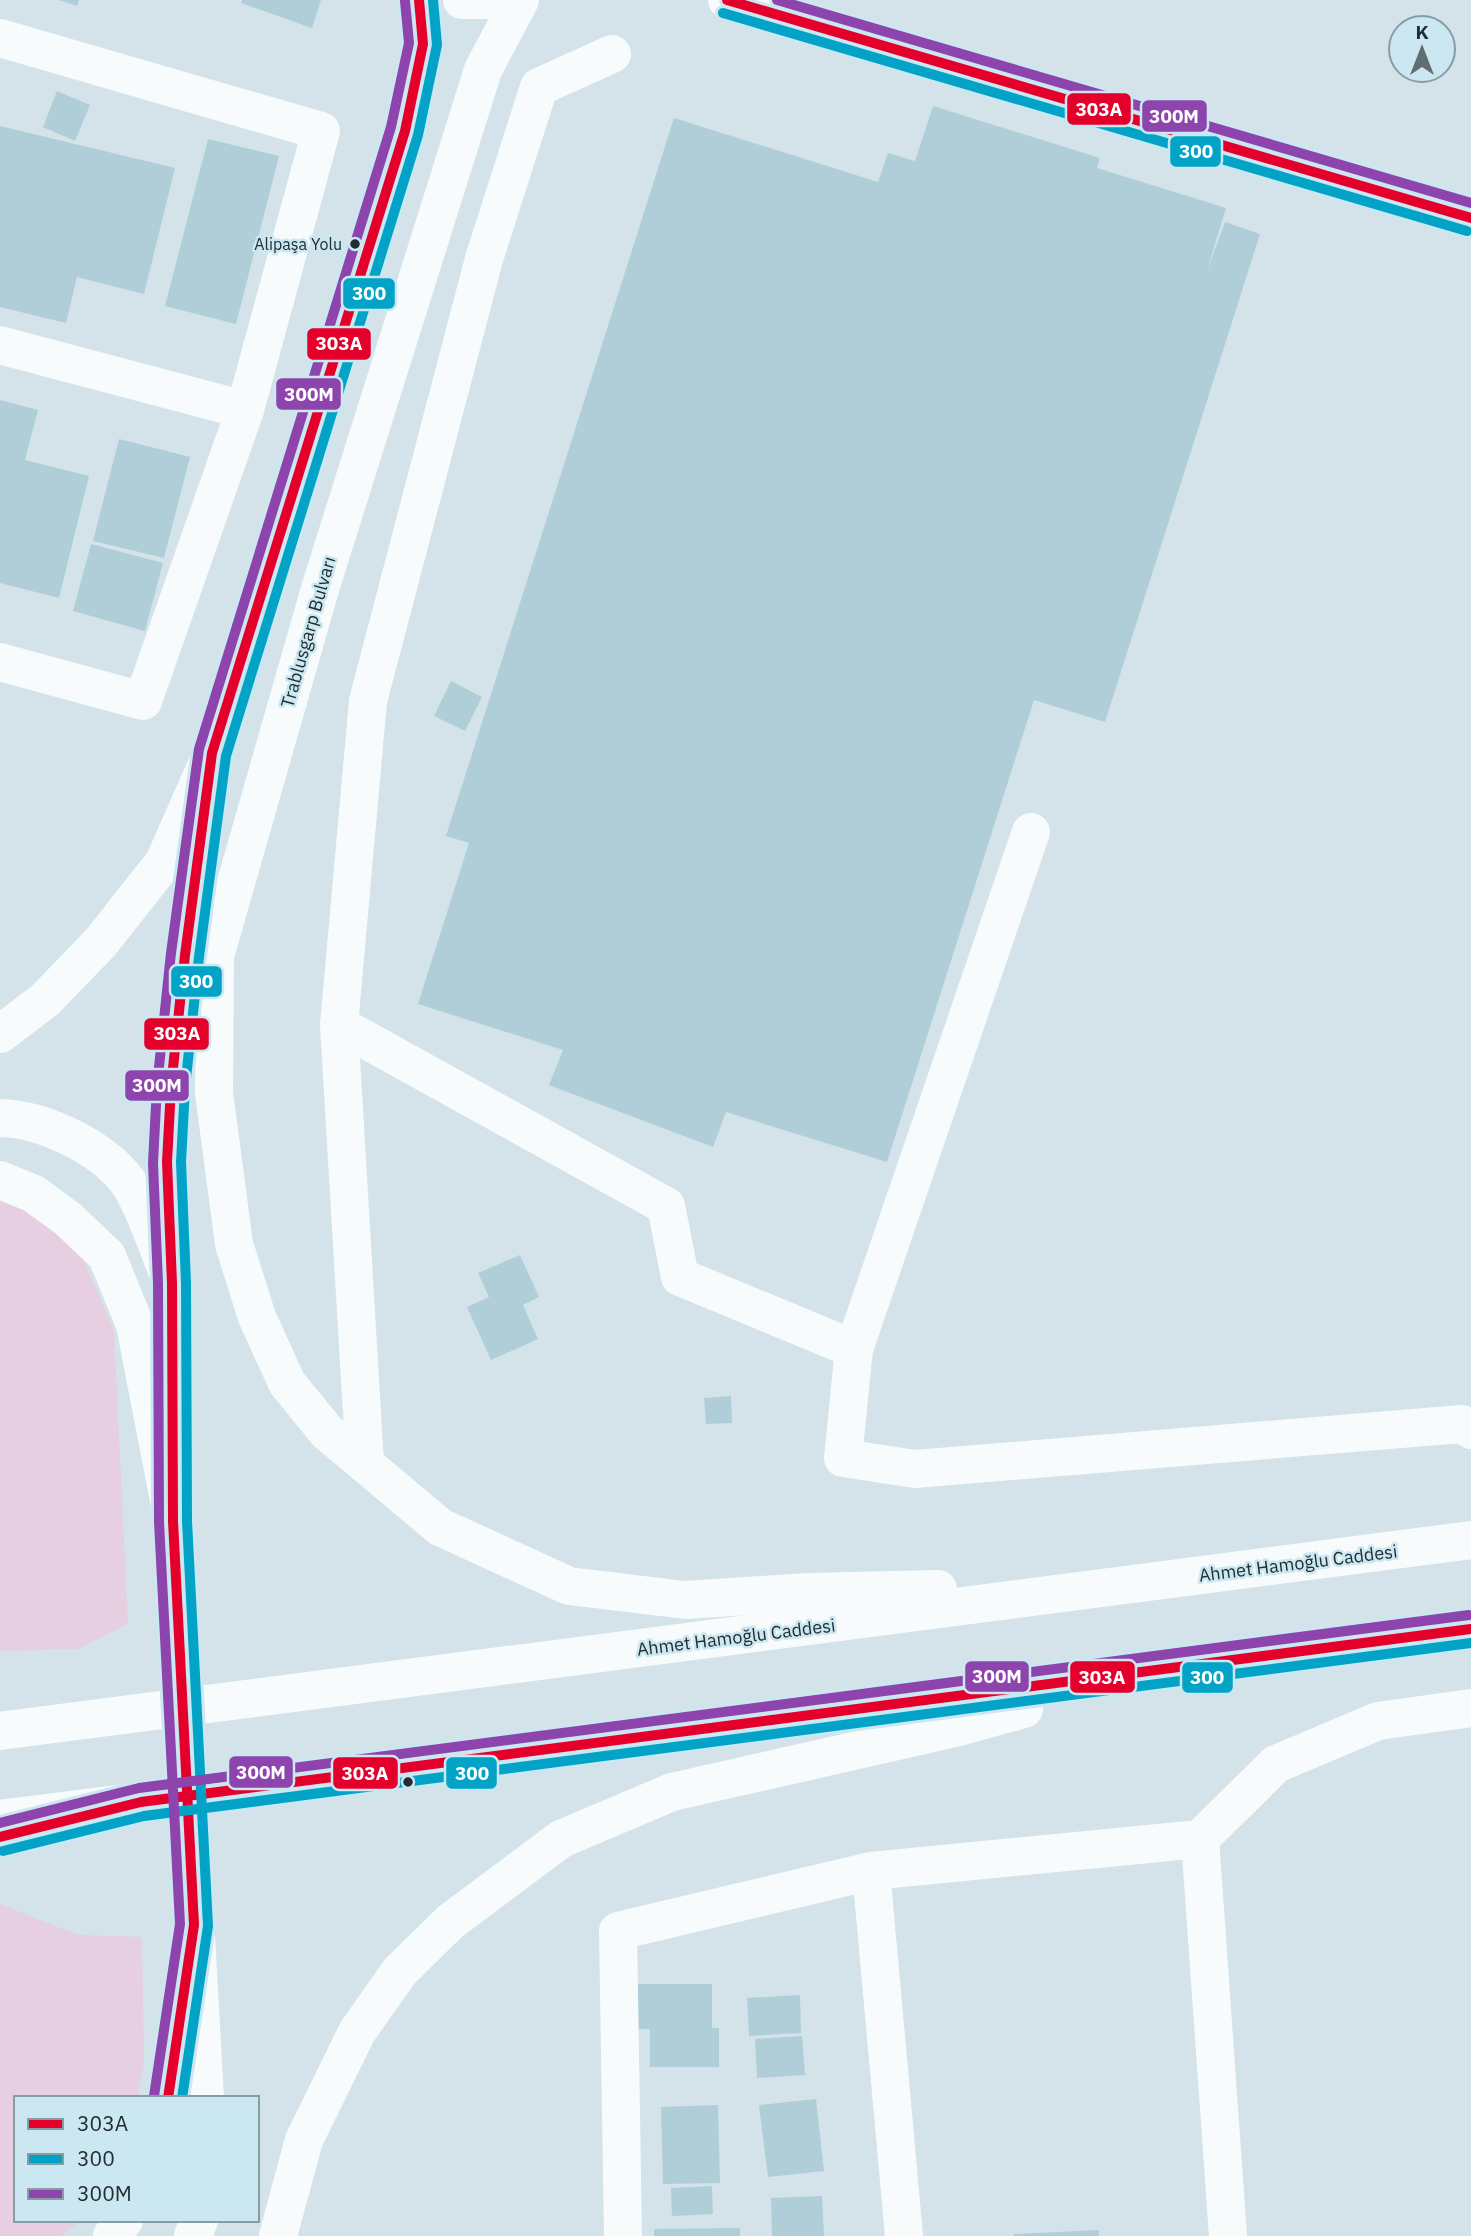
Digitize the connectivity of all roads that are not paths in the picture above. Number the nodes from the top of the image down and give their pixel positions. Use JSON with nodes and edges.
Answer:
{"nodes":[{"id":1,"x":419,"y":0,"type":"edge"},
{"id":2,"x":462,"y":0,"type":"edge"},
{"id":3,"x":498,"y":0,"type":"edge"},
{"id":4,"x":520,"y":0,"type":"edge"},
{"id":5,"x":727,"y":0,"type":"edge"},
{"id":6,"x":0,"y":38,"type":"edge"},
{"id":7,"x":612,"y":54,"type":"dead end"},
{"id":8,"x":1471,"y":218,"type":"edge"},
{"id":9,"x":0,"y":345,"type":"edge"},
{"id":10,"x":245,"y":410,"type":"junction"},
{"id":11,"x":0,"y":662,"type":"edge"},
{"id":12,"x":212,"y":753,"type":"junction"},
{"id":13,"x":1031,"y":832,"type":"dead end"},
{"id":14,"x":215,"y":956,"type":"junction"},
{"id":15,"x":339,"y":1025,"type":"junction"},
{"id":16,"x":0,"y":1034,"type":"edge"},
{"id":17,"x":0,"y":1118,"type":"edge"},
{"id":18,"x":0,"y":1180,"type":"edge"},
{"id":19,"x":172,"y":1283,"type":"junction"},
{"id":20,"x":853,"y":1349,"type":"junction"},
{"id":21,"x":1471,"y":1430,"type":"edge"},
{"id":22,"x":365,"y":1464,"type":"junction"},
{"id":23,"x":173,"y":1521,"type":"junction"},
{"id":24,"x":1471,"y":1540,"type":"edge"},
{"id":25,"x":1129,"y":1585,"type":"junction"},
{"id":26,"x":1471,"y":1629,"type":"edge"},
{"id":27,"x":1149,"y":1674,"type":"junction"},
{"id":28,"x":0,"y":1705,"type":"edge"},
{"id":29,"x":1471,"y":1708,"type":"edge"},
{"id":30,"x":140,"y":1715,"type":"junction"},
{"id":31,"x":0,"y":1731,"type":"edge"},
{"id":32,"x":141,"y":1802,"type":"junction"},
{"id":33,"x":0,"y":1819,"type":"edge"},
{"id":34,"x":0,"y":1837,"type":"edge"},
{"id":35,"x":1200,"y":1839,"type":"junction"},
{"id":36,"x":871,"y":1871,"type":"junction"},
{"id":37,"x":194,"y":1925,"type":"junction"},
{"id":38,"x":168,"y":2096,"type":"edge"},
{"id":39,"x":205,"y":2096,"type":"edge"},
{"id":40,"x":278,"y":2236,"type":"edge"},
{"id":41,"x":623,"y":2236,"type":"edge"},
{"id":42,"x":904,"y":2236,"type":"edge"},
{"id":43,"x":1228,"y":2236,"type":"edge"}],
"edges":[{"from":1,"to":12,"type":"main road","name":"Trablusgarp Bulvarı"},
{"from":2,"to":3,"type":"main road"},
{"from":4,"to":14,"type":"main road","name":"Trablusgarp Bulvarı"},
{"from":5,"to":8,"type":"main road"},
{"from":6,"to":10,"type":"main road"},
{"from":7,"to":15,"type":"main road"},
{"from":9,"to":10,"type":"main road"},
{"from":10,"to":11,"type":"main road"},
{"from":12,"to":16,"type":"main road"},
{"from":12,"to":19,"type":"main road","name":"Trablusgarp Bulvarı"},
{"from":13,"to":20,"type":"main road"},
{"from":14,"to":19,"type":"main road","name":"Trablusgarp Bulvarı"},
{"from":14,"to":22,"type":"main road"},
{"from":15,"to":20,"type":"main road"},
{"from":15,"to":22,"type":"main road"},
{"from":17,"to":19,"type":"main road"},
{"from":18,"to":23,"type":"main road"},
{"from":19,"to":23,"type":"main road","name":"Trablusgarp Bulvarı"},
{"from":20,"to":21,"type":"main road"},
{"from":22,"to":25,"type":"main road"},
{"from":23,"to":37,"type":"main road"},
{"from":24,"to":25,"type":"main road","name":"Ahmet Hamoğlu Caddesi"},
{"from":25,"to":30,"type":"main road","name":"Ahmet Hamoğlu Caddesi"},
{"from":26,"to":27,"type":"main road"},
{"from":27,"to":32,"type":"main road"},
{"from":27,"to":40,"type":"main road"},
{"from":28,"to":30,"type":"main road"},
{"from":29,"to":35,"type":"main road"},
{"from":30,"to":31,"type":"main road","name":"Ahmet Hamoğlu Caddesi"},
{"from":32,"to":33,"type":"main road"},
{"from":32,"to":34,"type":"main road"},
{"from":35,"to":36,"type":"main road"},
{"from":35,"to":43,"type":"main road"},
{"from":36,"to":41,"type":"main road"},
{"from":36,"to":42,"type":"main road"},
{"from":37,"to":38,"type":"main road"},
{"from":37,"to":39,"type":"main road"}]}
